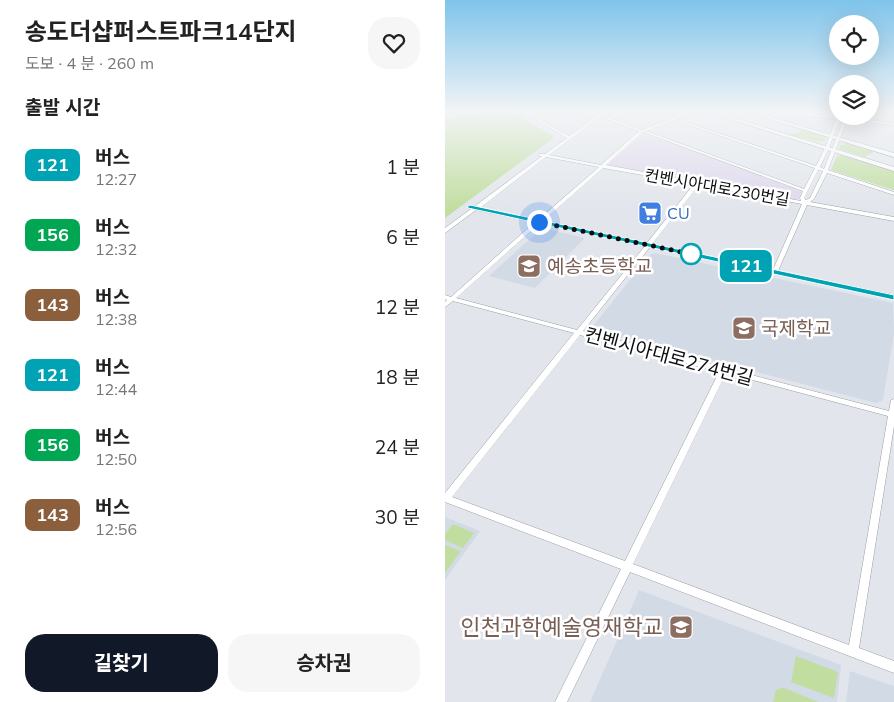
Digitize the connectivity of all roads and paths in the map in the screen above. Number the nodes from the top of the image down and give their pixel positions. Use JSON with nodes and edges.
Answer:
{"nodes":[{"id":1,"x":556,"y":145,"type":"edge"},
{"id":2,"x":627,"y":145,"type":"edge"},
{"id":3,"x":680,"y":145,"type":"edge"},
{"id":4,"x":749,"y":145,"type":"edge"},
{"id":5,"x":817,"y":145,"type":"edge"},
{"id":6,"x":828,"y":145,"type":"edge"},
{"id":7,"x":836,"y":145,"type":"edge"},
{"id":8,"x":860,"y":145,"type":"edge"},
{"id":9,"x":827,"y":148,"type":"junction"},
{"id":10,"x":834,"y":150,"type":"junction"},
{"id":11,"x":543,"y":155,"type":"junction"},
{"id":12,"x":893,"y":155,"type":"edge"},
{"id":13,"x":876,"y":163,"type":"junction"},
{"id":14,"x":602,"y":167,"type":"junction"},
{"id":15,"x":817,"y":168,"type":"junction"},
{"id":16,"x":894,"y":168,"type":"edge"},
{"id":17,"x":825,"y":171,"type":"junction"},
{"id":18,"x":697,"y":184,"type":"junction"},
{"id":19,"x":806,"y":191,"type":"junction"},
{"id":20,"x":894,"y":194,"type":"edge"},
{"id":21,"x":805,"y":203,"type":"junction"},
{"id":22,"x":473,"y":208,"type":"junction"},
{"id":23,"x":894,"y":218,"type":"edge"},
{"id":24,"x":539,"y":222,"type":"junction"},
{"id":25,"x":445,"y":226,"type":"edge"},
{"id":26,"x":445,"y":231,"type":"edge"},
{"id":27,"x":649,"y":246,"type":"junction"},
{"id":28,"x":775,"y":272,"type":"junction"},
{"id":29,"x":894,"y":297,"type":"edge"},
{"id":30,"x":449,"y":298,"type":"edge"},
{"id":31,"x":445,"y":305,"type":"edge"},
{"id":32,"x":578,"y":332,"type":"junction"},
{"id":33,"x":723,"y":370,"type":"junction"},
{"id":34,"x":894,"y":402,"type":"edge"},
{"id":35,"x":893,"y":415,"type":"edge"},
{"id":36,"x":445,"y":498,"type":"edge"},
{"id":37,"x":628,"y":566,"type":"junction"},
{"id":38,"x":853,"y":651,"type":"junction"},
{"id":39,"x":894,"y":667,"type":"edge"},
{"id":40,"x":561,"y":702,"type":"edge"}],
"edges":[{"from":1,"to":11,"type":"street"},
{"from":2,"to":14,"type":"street"},
{"from":3,"to":19,"type":"street"},
{"from":4,"to":15,"type":"street"},
{"from":5,"to":9,"type":"main road"},
{"from":6,"to":9,"type":"street"},
{"from":7,"to":10,"type":"street"},
{"from":8,"to":12,"type":"main road"},
{"from":9,"to":10,"type":"main road"},
{"from":9,"to":15,"type":"street"},
{"from":10,"to":13,"type":"main road"},
{"from":10,"to":17,"type":"street"},
{"from":11,"to":14,"type":"street","name":"컨벤시아대로230번길"},
{"from":11,"to":22,"type":"street"},
{"from":12,"to":13,"type":"main road"},
{"from":13,"to":16,"type":"main road"},
{"from":14,"to":18,"type":"street","name":"컨벤시아대로230번길"},
{"from":14,"to":24,"type":"street"},
{"from":15,"to":17,"type":"street"},
{"from":15,"to":19,"type":"street"},
{"from":17,"to":20,"type":"street"},
{"from":17,"to":21,"type":"street"},
{"from":18,"to":21,"type":"street","name":"컨벤시아대로230번길"},
{"from":18,"to":27,"type":"street"},
{"from":19,"to":21,"type":"street"},
{"from":21,"to":23,"type":"street","name":"컨벤시아대로230번길"},
{"from":21,"to":28,"type":"street"},
{"from":22,"to":24,"type":"street"},
{"from":22,"to":25,"type":"street"},
{"from":22,"to":26,"type":"street"},
{"from":24,"to":27,"type":"street"},
{"from":24,"to":30,"type":"street"},
{"from":27,"to":28,"type":"street"},
{"from":27,"to":32,"type":"street"},
{"from":28,"to":29,"type":"street"},
{"from":30,"to":31,"type":"street"},
{"from":30,"to":32,"type":"street","name":"컨벤시아대로274번길"},
{"from":32,"to":33,"type":"street","name":"컨벤시아대로274번길"},
{"from":32,"to":36,"type":"street"},
{"from":33,"to":35,"type":"street","name":"컨벤시아대로274번길"},
{"from":33,"to":37,"type":"street"},
{"from":34,"to":35,"type":"street"},
{"from":35,"to":38,"type":"street"},
{"from":36,"to":37,"type":"street"},
{"from":37,"to":38,"type":"street"},
{"from":37,"to":40,"type":"street"},
{"from":38,"to":39,"type":"street"}]}
